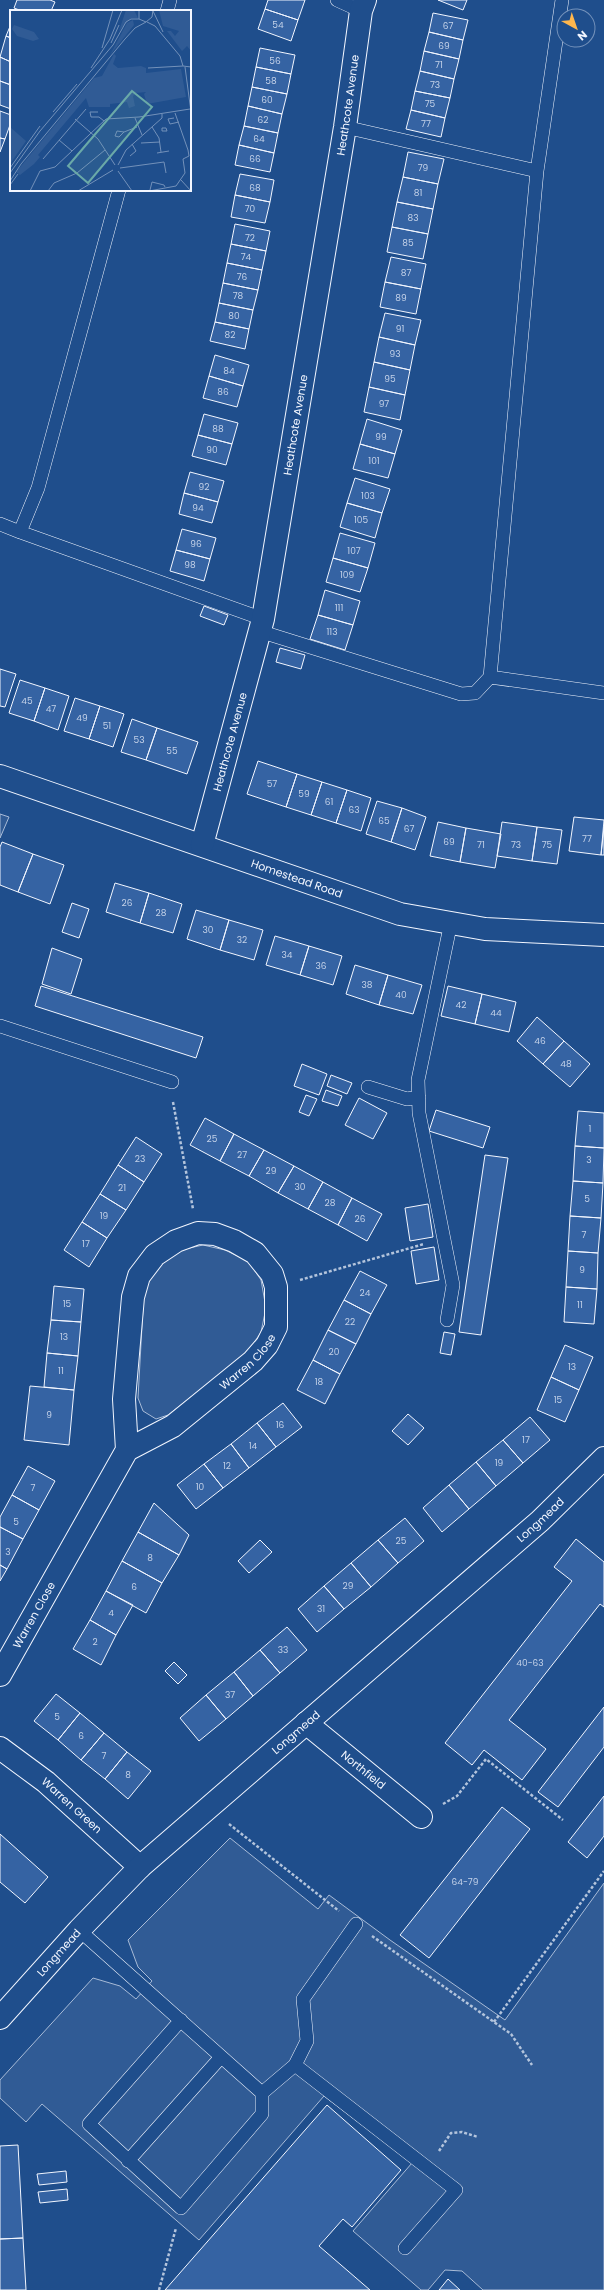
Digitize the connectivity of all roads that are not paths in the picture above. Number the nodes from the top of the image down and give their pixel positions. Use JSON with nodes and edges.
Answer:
{"nodes":[{"id":1,"x":170,"y":0,"type":"edge"},
{"id":2,"x":337,"y":0,"type":"edge"},
{"id":3,"x":562,"y":0,"type":"edge"},
{"id":4,"x":363,"y":5,"type":"edge"},
{"id":5,"x":167,"y":10,"type":"edge"},
{"id":6,"x":345,"y":127,"type":"junction"},
{"id":7,"x":536,"y":171,"type":"junction"},
{"id":8,"x":118,"y":191,"type":"edge"},
{"id":9,"x":0,"y":524,"type":"edge"},
{"id":10,"x":20,"y":532,"type":"junction"},
{"id":11,"x":261,"y":625,"type":"junction"},
{"id":12,"x":490,"y":677,"type":"junction"},
{"id":13,"x":604,"y":693,"type":"edge"},
{"id":14,"x":0,"y":776,"type":"edge"},
{"id":15,"x":202,"y":845,"type":"junction"},
{"id":16,"x":451,"y":922,"type":"junction"},
{"id":17,"x":604,"y":935,"type":"edge"},
{"id":18,"x":0,"y":1026,"type":"edge"},
{"id":19,"x":172,"y":1082,"type":"road end"},
{"id":20,"x":368,"y":1087,"type":"dead end"},
{"id":21,"x":419,"y":1097,"type":"junction"},
{"id":22,"x":447,"y":1320,"type":"dead end"},
{"id":23,"x":127,"y":1450,"type":"junction"},
{"id":24,"x":604,"y":1458,"type":"edge"},
{"id":25,"x":0,"y":1675,"type":"edge"},
{"id":26,"x":306,"y":1723,"type":"junction"},
{"id":27,"x":0,"y":1748,"type":"edge"},
{"id":28,"x":421,"y":1817,"type":"road end"},
{"id":29,"x":140,"y":1867,"type":"junction"},
{"id":30,"x":356,"y":1924,"type":"dead end"},
{"id":31,"x":79,"y":1930,"type":"junction"},
{"id":32,"x":0,"y":2018,"type":"edge"},
{"id":33,"x":181,"y":2020,"type":"junction"},
{"id":34,"x":221,"y":2057,"type":"junction"},
{"id":35,"x":295,"y":2065,"type":"junction"},
{"id":36,"x":262,"y":2093,"type":"junction"},
{"id":37,"x":128,"y":2161,"type":"junction"},
{"id":38,"x":405,"y":2248,"type":"dead end"}],
"edges":[{"from":1,"to":5,"type":"lane"},
{"from":2,"to":4,"type":"lane"},
{"from":3,"to":7,"type":"lane"},
{"from":4,"to":6,"type":"street","name":"Heathcote Avenue"},
{"from":6,"to":7,"type":"lane"},
{"from":6,"to":11,"type":"street","name":"Heathcote Avenue"},
{"from":7,"to":12,"type":"lane"},
{"from":8,"to":10,"type":"lane"},
{"from":9,"to":10,"type":"lane"},
{"from":10,"to":11,"type":"lane"},
{"from":11,"to":12,"type":"lane"},
{"from":11,"to":15,"type":"street","name":"Heathcote Avenue"},
{"from":12,"to":13,"type":"lane"},
{"from":14,"to":15,"type":"street","name":"Homestead Road"},
{"from":15,"to":16,"type":"street","name":"Homestead Road"},
{"from":16,"to":17,"type":"street","name":"Homestead Road"},
{"from":16,"to":21,"type":"lane"},
{"from":18,"to":19,"type":"lane"},
{"from":20,"to":21,"type":"lane"},
{"from":21,"to":22,"type":"lane"},
{"from":23,"to":23,"type":"street","name":"Warren Close"},
{"from":23,"to":25,"type":"street","name":"Warren Close"},
{"from":24,"to":26,"type":"street","name":"Longmead"},
{"from":26,"to":28,"type":"street","name":"Northfield"},
{"from":26,"to":29,"type":"street","name":"Longmead"},
{"from":27,"to":29,"type":"street","name":"Warren Green"},
{"from":29,"to":31,"type":"street","name":"Longmead"},
{"from":30,"to":35,"type":"lane"},
{"from":31,"to":32,"type":"street","name":"Longmead"},
{"from":31,"to":33,"type":"lane"},
{"from":33,"to":34,"type":"lane"},
{"from":33,"to":37,"type":"lane"},
{"from":34,"to":36,"type":"lane"},
{"from":34,"to":37,"type":"lane"},
{"from":35,"to":36,"type":"lane"},
{"from":35,"to":38,"type":"lane"},
{"from":36,"to":37,"type":"lane"}]}
